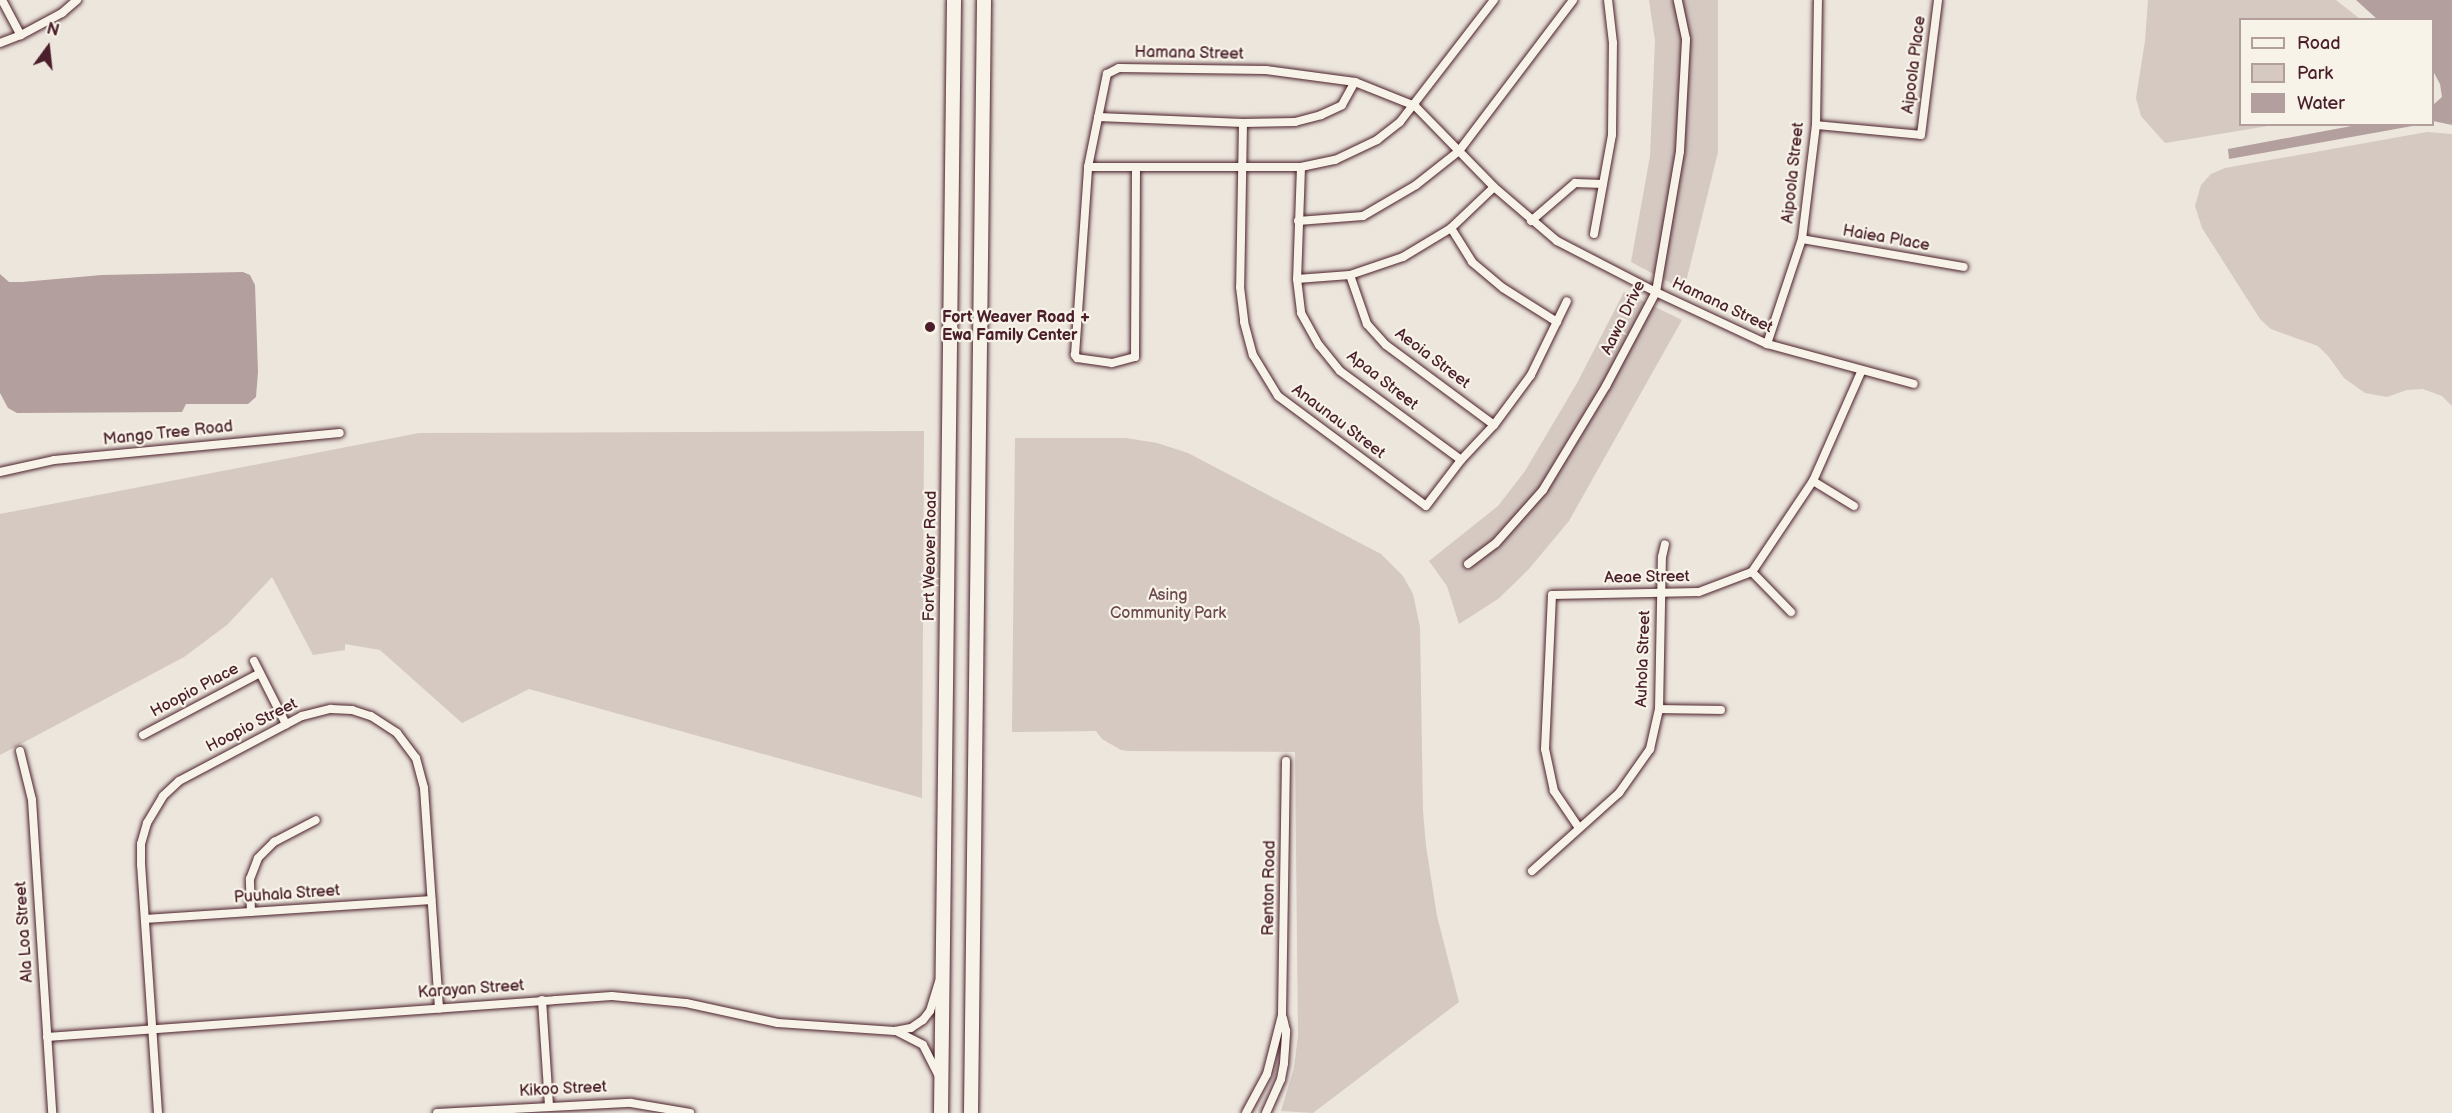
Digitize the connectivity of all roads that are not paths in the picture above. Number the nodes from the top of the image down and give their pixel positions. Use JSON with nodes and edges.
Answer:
{"nodes":[{"id":1,"x":2,"y":0,"type":"edge"},
{"id":2,"x":77,"y":0,"type":"edge"},
{"id":3,"x":954,"y":0,"type":"edge"},
{"id":4,"x":984,"y":0,"type":"edge"},
{"id":5,"x":1494,"y":0,"type":"edge"},
{"id":6,"x":1573,"y":0,"type":"edge"},
{"id":7,"x":1608,"y":0,"type":"edge"},
{"id":8,"x":1678,"y":0,"type":"edge"},
{"id":9,"x":1818,"y":0,"type":"edge"},
{"id":10,"x":1938,"y":0,"type":"edge"},
{"id":11,"x":21,"y":35,"type":"junction"},
{"id":12,"x":0,"y":43,"type":"edge"},
{"id":13,"x":1354,"y":82,"type":"junction"},
{"id":14,"x":1415,"y":106,"type":"junction"},
{"id":15,"x":1098,"y":117,"type":"junction"},
{"id":16,"x":1243,"y":123,"type":"junction"},
{"id":17,"x":1815,"y":125,"type":"junction"},
{"id":18,"x":1459,"y":151,"type":"junction"},
{"id":19,"x":1088,"y":166,"type":"junction"},
{"id":20,"x":1136,"y":167,"type":"junction"},
{"id":21,"x":1244,"y":167,"type":"junction"},
{"id":22,"x":1301,"y":167,"type":"junction"},
{"id":23,"x":1603,"y":184,"type":"junction"},
{"id":24,"x":1494,"y":187,"type":"junction"},
{"id":25,"x":1298,"y":221,"type":"junction"},
{"id":26,"x":1531,"y":221,"type":"junction"},
{"id":27,"x":1450,"y":228,"type":"junction"},
{"id":28,"x":1594,"y":234,"type":"dead end"},
{"id":29,"x":1802,"y":239,"type":"junction"},
{"id":30,"x":1964,"y":267,"type":"dead end"},
{"id":31,"x":1350,"y":275,"type":"junction"},
{"id":32,"x":1297,"y":279,"type":"junction"},
{"id":33,"x":1656,"y":292,"type":"junction"},
{"id":34,"x":1567,"y":301,"type":"dead end"},
{"id":35,"x":1557,"y":322,"type":"junction"},
{"id":36,"x":1767,"y":344,"type":"junction"},
{"id":37,"x":1860,"y":372,"type":"junction"},
{"id":38,"x":1914,"y":384,"type":"dead end"},
{"id":39,"x":1494,"y":425,"type":"junction"},
{"id":40,"x":340,"y":432,"type":"dead end"},
{"id":41,"x":1461,"y":460,"type":"junction"},
{"id":42,"x":0,"y":472,"type":"edge"},
{"id":43,"x":1813,"y":481,"type":"junction"},
{"id":44,"x":1854,"y":506,"type":"dead end"},
{"id":45,"x":1665,"y":544,"type":"dead end"},
{"id":46,"x":1468,"y":564,"type":"dead end"},
{"id":47,"x":1752,"y":572,"type":"junction"},
{"id":48,"x":1661,"y":592,"type":"junction"},
{"id":49,"x":1791,"y":612,"type":"dead end"},
{"id":50,"x":254,"y":661,"type":"dead end"},
{"id":51,"x":260,"y":673,"type":"junction"},
{"id":52,"x":1659,"y":709,"type":"junction"},
{"id":53,"x":1721,"y":710,"type":"dead end"},
{"id":54,"x":286,"y":724,"type":"junction"},
{"id":55,"x":143,"y":735,"type":"dead end"},
{"id":56,"x":20,"y":751,"type":"dead end"},
{"id":57,"x":1286,"y":761,"type":"dead end"},
{"id":58,"x":316,"y":820,"type":"dead end"},
{"id":59,"x":1579,"y":828,"type":"junction"},
{"id":60,"x":1532,"y":871,"type":"dead end"},
{"id":61,"x":431,"y":900,"type":"junction"},
{"id":62,"x":251,"y":912,"type":"junction"},
{"id":63,"x":145,"y":919,"type":"junction"},
{"id":64,"x":941,"y":975,"type":"junction"},
{"id":65,"x":542,"y":1000,"type":"junction"},
{"id":66,"x":439,"y":1008,"type":"junction"},
{"id":67,"x":1282,"y":1015,"type":"junction"},
{"id":68,"x":152,"y":1029,"type":"junction"},
{"id":69,"x":895,"y":1031,"type":"junction"},
{"id":70,"x":47,"y":1036,"type":"junction"},
{"id":71,"x":941,"y":1083,"type":"junction"},
{"id":72,"x":549,"y":1105,"type":"junction"},
{"id":73,"x":52,"y":1113,"type":"edge"},
{"id":74,"x":158,"y":1113,"type":"edge"},
{"id":75,"x":437,"y":1113,"type":"edge"},
{"id":76,"x":690,"y":1113,"type":"edge"},
{"id":77,"x":941,"y":1113,"type":"edge"},
{"id":78,"x":971,"y":1113,"type":"edge"},
{"id":79,"x":1246,"y":1113,"type":"edge"},
{"id":80,"x":1266,"y":1113,"type":"edge"}],
"edges":[{"from":1,"to":11,"type":"street"},
{"from":2,"to":11,"type":"street"},
{"from":3,"to":64,"type":"highway","name":"Fort Weaver Road"},
{"from":4,"to":78,"type":"highway"},
{"from":5,"to":14,"type":"street"},
{"from":6,"to":18,"type":"street"},
{"from":7,"to":23,"type":"street"},
{"from":8,"to":33,"type":"street","name":"Aawa Drive"},
{"from":9,"to":17,"type":"street","name":"Aipoola Street"},
{"from":10,"to":17,"type":"street","name":"Aipoola Place"},
{"from":11,"to":12,"type":"street"},
{"from":13,"to":14,"type":"street","name":"Hamana Street"},
{"from":13,"to":15,"type":"street","name":"Hamana Street"},
{"from":13,"to":16,"type":"street"},
{"from":14,"to":18,"type":"street","name":"Hamana Street"},
{"from":14,"to":22,"type":"street"},
{"from":15,"to":16,"type":"street"},
{"from":15,"to":19,"type":"street","name":"Hamana Street"},
{"from":16,"to":21,"type":"street","name":"Anaunau Street"},
{"from":17,"to":29,"type":"street","name":"Aipoola Street"},
{"from":18,"to":24,"type":"street","name":"Hamana Street"},
{"from":18,"to":25,"type":"street"},
{"from":19,"to":20,"type":"street"},
{"from":19,"to":20,"type":"street","name":"Hamana Street"},
{"from":20,"to":21,"type":"street"},
{"from":21,"to":22,"type":"street"},
{"from":21,"to":41,"type":"street","name":"Anaunau Street"},
{"from":22,"to":25,"type":"street","name":"Apaa Street"},
{"from":23,"to":26,"type":"street"},
{"from":23,"to":28,"type":"street"},
{"from":24,"to":26,"type":"street","name":"Hamana Street"},
{"from":24,"to":27,"type":"street"},
{"from":25,"to":32,"type":"street","name":"Apaa Street"},
{"from":26,"to":33,"type":"street","name":"Hamana Street"},
{"from":27,"to":31,"type":"street"},
{"from":27,"to":35,"type":"street"},
{"from":29,"to":30,"type":"street","name":"Haiea Place"},
{"from":29,"to":36,"type":"street","name":"Aipoola Street"},
{"from":31,"to":32,"type":"street"},
{"from":31,"to":39,"type":"street","name":"Aeoia Street"},
{"from":32,"to":41,"type":"street","name":"Apaa Street"},
{"from":33,"to":36,"type":"street","name":"Hamana Street"},
{"from":33,"to":46,"type":"street","name":"Aawa Drive"},
{"from":34,"to":35,"type":"street"},
{"from":35,"to":39,"type":"street"},
{"from":36,"to":37,"type":"street","name":"Hamana Street"},
{"from":37,"to":38,"type":"street","name":"Hamana Street"},
{"from":37,"to":43,"type":"street"},
{"from":39,"to":41,"type":"street"},
{"from":40,"to":42,"type":"street","name":"Mango Tree Road"},
{"from":43,"to":44,"type":"street"},
{"from":43,"to":47,"type":"street"},
{"from":45,"to":48,"type":"street","name":"Auhola Street"},
{"from":47,"to":48,"type":"street","name":"Aeae Street"},
{"from":47,"to":49,"type":"street"},
{"from":48,"to":52,"type":"street","name":"Auhola Street"},
{"from":48,"to":59,"type":"street","name":"Aeae Street"},
{"from":50,"to":51,"type":"street","name":"Hoopio Place"},
{"from":51,"to":54,"type":"street","name":"Hoopio Place"},
{"from":51,"to":55,"type":"street","name":"Hoopio Place"},
{"from":52,"to":53,"type":"street"},
{"from":52,"to":59,"type":"street","name":"Auhola Street"},
{"from":54,"to":61,"type":"street","name":"Hoopio Street"},
{"from":54,"to":63,"type":"street","name":"Hoopio Street"},
{"from":56,"to":70,"type":"street","name":"Ala Loa Street"},
{"from":57,"to":67,"type":"street","name":"Renton Road"},
{"from":58,"to":62,"type":"street"},
{"from":59,"to":60,"type":"street","name":"Auhola Street"},
{"from":61,"to":62,"type":"street","name":"Puuhala Street"},
{"from":61,"to":66,"type":"street","name":"Hoopio Street"},
{"from":62,"to":63,"type":"street","name":"Puuhala Street"},
{"from":63,"to":68,"type":"street","name":"Hoopio Street"},
{"from":64,"to":69,"type":"street","name":"Karayan Street"},
{"from":64,"to":71,"type":"highway","name":"Fort Weaver Road"},
{"from":65,"to":66,"type":"street","name":"Karayan Street"},
{"from":65,"to":69,"type":"street","name":"Karayan Street"},
{"from":65,"to":72,"type":"street"},
{"from":66,"to":68,"type":"street","name":"Karayan Street"},
{"from":67,"to":79,"type":"street","name":"Renton Road"},
{"from":67,"to":80,"type":"street","name":"Renton Road"},
{"from":68,"to":70,"type":"street","name":"Karayan Street"},
{"from":68,"to":74,"type":"street","name":"Hoopio Street"},
{"from":69,"to":71,"type":"street","name":"Karayan Street"},
{"from":70,"to":73,"type":"street","name":"Ala Loa Street"},
{"from":71,"to":77,"type":"highway","name":"Fort Weaver Road"},
{"from":72,"to":75,"type":"street","name":"Kikoo Street"},
{"from":72,"to":76,"type":"street","name":"Kikoo Street"}]}
